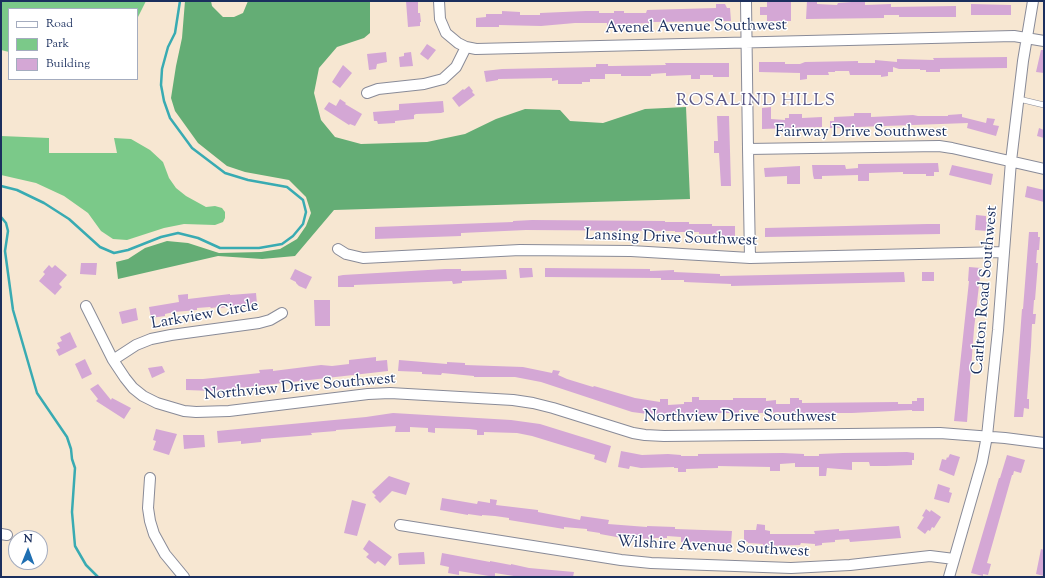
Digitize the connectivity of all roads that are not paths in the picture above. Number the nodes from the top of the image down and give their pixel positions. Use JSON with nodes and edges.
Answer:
{"nodes":[{"id":1,"x":439,"y":1,"type":"edge"},
{"id":2,"x":746,"y":1,"type":"edge"},
{"id":3,"x":1033,"y":1,"type":"edge"},
{"id":4,"x":1027,"y":37,"type":"junction"},
{"id":5,"x":1044,"y":41,"type":"edge"},
{"id":6,"x":746,"y":42,"type":"junction"},
{"id":7,"x":466,"y":47,"type":"junction"},
{"id":8,"x":367,"y":93,"type":"dead end"},
{"id":9,"x":1018,"y":99,"type":"junction"},
{"id":10,"x":1044,"y":105,"type":"edge"},
{"id":11,"x":748,"y":149,"type":"junction"},
{"id":12,"x":1011,"y":161,"type":"junction"},
{"id":13,"x":1044,"y":169,"type":"edge"},
{"id":14,"x":338,"y":249,"type":"dead end"},
{"id":15,"x":1004,"y":252,"type":"junction"},
{"id":16,"x":750,"y":258,"type":"junction"},
{"id":17,"x":86,"y":306,"type":"dead end"},
{"id":18,"x":282,"y":313,"type":"dead end"},
{"id":19,"x":113,"y":360,"type":"junction"},
{"id":20,"x":987,"y":436,"type":"junction"},
{"id":21,"x":1044,"y":443,"type":"edge"},
{"id":22,"x":150,"y":478,"type":"dead end"},
{"id":23,"x":400,"y":525,"type":"dead end"},
{"id":24,"x":954,"y":559,"type":"junction"},
{"id":25,"x":184,"y":577,"type":"edge"},
{"id":26,"x":949,"y":577,"type":"edge"}],
"edges":[{"from":1,"to":7,"type":"street"},
{"from":2,"to":6,"type":"street"},
{"from":3,"to":4,"type":"street","name":"Carlton Road Southwest"},
{"from":4,"to":5,"type":"street","name":"Avenel Avenue Southwest"},
{"from":4,"to":6,"type":"street","name":"Avenel Avenue Southwest"},
{"from":4,"to":9,"type":"street","name":"Carlton Road Southwest"},
{"from":6,"to":7,"type":"street","name":"Avenel Avenue Southwest"},
{"from":6,"to":11,"type":"street"},
{"from":7,"to":8,"type":"street"},
{"from":9,"to":10,"type":"lane"},
{"from":9,"to":12,"type":"street","name":"Carlton Road Southwest"},
{"from":11,"to":12,"type":"street","name":"Fairway Drive Southwest"},
{"from":11,"to":16,"type":"street"},
{"from":12,"to":13,"type":"street","name":"Fairway Drive Southwest"},
{"from":12,"to":15,"type":"street","name":"Carlton Road Southwest"},
{"from":14,"to":16,"type":"street","name":"Lansing Drive Southwest"},
{"from":15,"to":16,"type":"street","name":"Lansing Drive Southwest"},
{"from":15,"to":20,"type":"street","name":"Carlton Road Southwest"},
{"from":17,"to":19,"type":"street","name":"Northview Drive Southwest"},
{"from":18,"to":19,"type":"street","name":"Larkview Circle"},
{"from":19,"to":20,"type":"street","name":"Northview Drive Southwest"},
{"from":20,"to":21,"type":"street","name":"Northview Drive Southwest"},
{"from":20,"to":24,"type":"street","name":"Carlton Road Southwest"},
{"from":22,"to":25,"type":"street"},
{"from":23,"to":24,"type":"street","name":"Wilshire Avenue Southwest"},
{"from":24,"to":26,"type":"street","name":"Carlton Road Southwest"}]}
